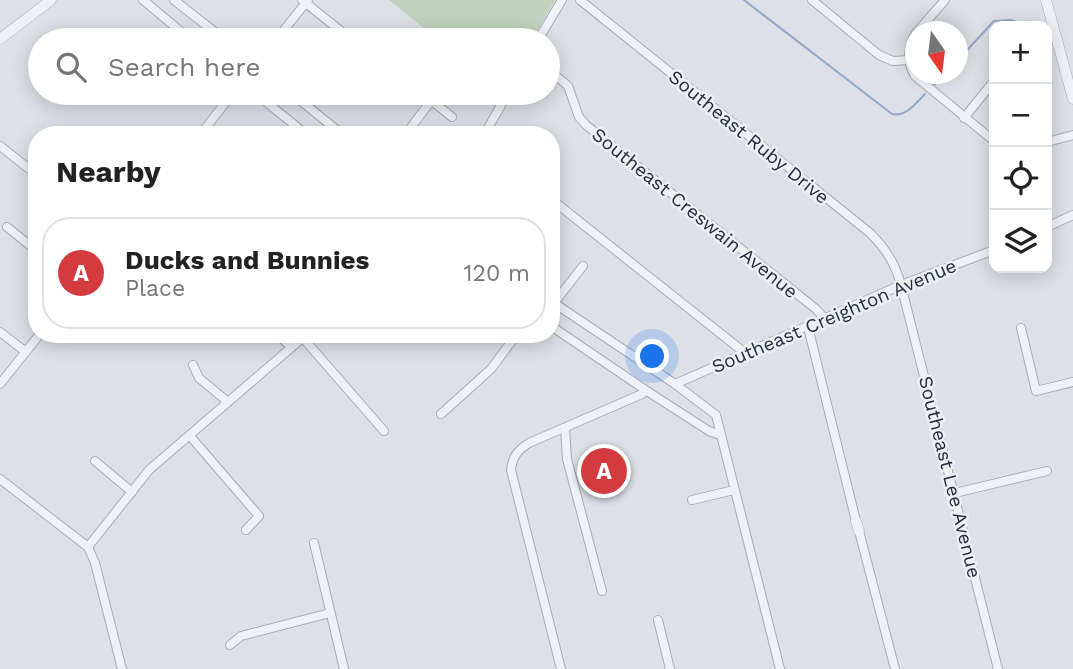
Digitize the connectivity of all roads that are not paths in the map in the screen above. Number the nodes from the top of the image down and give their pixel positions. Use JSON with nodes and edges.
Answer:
{"nodes":[{"id":1,"x":51,"y":0,"type":"edge"},
{"id":2,"x":143,"y":0,"type":"edge"},
{"id":3,"x":174,"y":0,"type":"edge"},
{"id":4,"x":562,"y":0,"type":"edge"},
{"id":5,"x":580,"y":0,"type":"edge"},
{"id":6,"x":811,"y":0,"type":"edge"},
{"id":7,"x":945,"y":0,"type":"edge"},
{"id":8,"x":1046,"y":0,"type":"edge"},
{"id":9,"x":305,"y":1,"type":"edge"},
{"id":10,"x":926,"y":21,"type":"edge"},
{"id":11,"x":177,"y":28,"type":"edge"},
{"id":12,"x":210,"y":28,"type":"edge"},
{"id":13,"x":285,"y":28,"type":"edge"},
{"id":14,"x":338,"y":28,"type":"edge"},
{"id":15,"x":545,"y":28,"type":"edge"},
{"id":16,"x":0,"y":39,"type":"edge"},
{"id":17,"x":905,"y":60,"type":"edge"},
{"id":18,"x":560,"y":79,"type":"edge"},
{"id":19,"x":922,"y":84,"type":"edge"},
{"id":20,"x":992,"y":84,"type":"edge"},
{"id":21,"x":1073,"y":99,"type":"edge"},
{"id":22,"x":224,"y":105,"type":"edge"},
{"id":23,"x":270,"y":105,"type":"edge"},
{"id":24,"x":306,"y":105,"type":"edge"},
{"id":25,"x":428,"y":105,"type":"edge"},
{"id":26,"x":436,"y":105,"type":"edge"},
{"id":27,"x":501,"y":105,"type":"edge"},
{"id":28,"x":452,"y":117,"type":"dead end"},
{"id":29,"x":964,"y":118,"type":"junction"},
{"id":30,"x":207,"y":126,"type":"edge"},
{"id":31,"x":296,"y":126,"type":"edge"},
{"id":32,"x":332,"y":126,"type":"edge"},
{"id":33,"x":412,"y":126,"type":"edge"},
{"id":34,"x":489,"y":126,"type":"edge"},
{"id":35,"x":1073,"y":135,"type":"edge"},
{"id":36,"x":989,"y":137,"type":"edge"},
{"id":37,"x":1052,"y":141,"type":"edge"},
{"id":38,"x":0,"y":146,"type":"edge"},
{"id":39,"x":28,"y":167,"type":"dead end"},
{"id":40,"x":560,"y":206,"type":"edge"},
{"id":41,"x":1073,"y":215,"type":"edge"},
{"id":42,"x":1052,"y":225,"type":"edge"},
{"id":43,"x":6,"y":227,"type":"dead end"},
{"id":44,"x":28,"y":244,"type":"edge"},
{"id":45,"x":989,"y":252,"type":"edge"},
{"id":46,"x":583,"y":266,"type":"dead end"},
{"id":47,"x":901,"y":285,"type":"junction"},
{"id":48,"x":560,"y":294,"type":"edge"},
{"id":49,"x":560,"y":307,"type":"edge"},
{"id":50,"x":825,"y":319,"type":"junction"},
{"id":51,"x":807,"y":327,"type":"junction"},
{"id":52,"x":1021,"y":328,"type":"dead end"},
{"id":53,"x":0,"y":332,"type":"edge"},
{"id":54,"x":560,"y":332,"type":"edge"},
{"id":55,"x":33,"y":343,"type":"edge"},
{"id":56,"x":287,"y":343,"type":"edge"},
{"id":57,"x":297,"y":343,"type":"edge"},
{"id":58,"x":311,"y":343,"type":"edge"},
{"id":59,"x":510,"y":343,"type":"edge"},
{"id":60,"x":292,"y":347,"type":"junction"},
{"id":61,"x":26,"y":352,"type":"junction"},
{"id":62,"x":745,"y":353,"type":"junction"},
{"id":63,"x":192,"y":365,"type":"dead end"},
{"id":64,"x":1073,"y":382,"type":"edge"},
{"id":65,"x":0,"y":384,"type":"edge"},
{"id":66,"x":675,"y":384,"type":"junction"},
{"id":67,"x":645,"y":390,"type":"junction"},
{"id":68,"x":228,"y":402,"type":"junction"},
{"id":69,"x":441,"y":414,"type":"dead end"},
{"id":70,"x":565,"y":428,"type":"junction"},
{"id":71,"x":384,"y":431,"type":"dead end"},
{"id":72,"x":720,"y":435,"type":"junction"},
{"id":73,"x":190,"y":436,"type":"junction"},
{"id":74,"x":95,"y":461,"type":"dead end"},
{"id":75,"x":1047,"y":471,"type":"dead end"},
{"id":76,"x":0,"y":479,"type":"edge"},
{"id":77,"x":734,"y":490,"type":"junction"},
{"id":78,"x":132,"y":492,"type":"junction"},
{"id":79,"x":955,"y":493,"type":"junction"},
{"id":80,"x":692,"y":500,"type":"dead end"},
{"id":81,"x":246,"y":530,"type":"dead end"},
{"id":82,"x":314,"y":543,"type":"dead end"},
{"id":83,"x":88,"y":547,"type":"junction"},
{"id":84,"x":601,"y":591,"type":"dead end"},
{"id":85,"x":330,"y":613,"type":"junction"},
{"id":86,"x":658,"y":620,"type":"dead end"},
{"id":87,"x":230,"y":645,"type":"dead end"},
{"id":88,"x":122,"y":669,"type":"edge"},
{"id":89,"x":344,"y":669,"type":"edge"},
{"id":90,"x":561,"y":669,"type":"edge"},
{"id":91,"x":670,"y":669,"type":"edge"},
{"id":92,"x":780,"y":669,"type":"edge"},
{"id":93,"x":895,"y":669,"type":"edge"},
{"id":94,"x":998,"y":669,"type":"edge"}],
"edges":[{"from":1,"to":16,"type":"street"},
{"from":2,"to":11,"type":"street"},
{"from":3,"to":12,"type":"street"},
{"from":4,"to":15,"type":"street"},
{"from":5,"to":47,"type":"street","name":"Southeast Ruby Drive"},
{"from":6,"to":17,"type":"street"},
{"from":7,"to":10,"type":"street"},
{"from":8,"to":21,"type":"street"},
{"from":9,"to":13,"type":"street"},
{"from":9,"to":14,"type":"street"},
{"from":18,"to":50,"type":"street","name":"Southeast Creswain Avenue"},
{"from":19,"to":29,"type":"street"},
{"from":20,"to":29,"type":"street"},
{"from":22,"to":30,"type":"street"},
{"from":23,"to":31,"type":"street"},
{"from":24,"to":32,"type":"street"},
{"from":25,"to":33,"type":"street"},
{"from":26,"to":28,"type":"street"},
{"from":27,"to":34,"type":"street"},
{"from":29,"to":36,"type":"street"},
{"from":35,"to":37,"type":"street"},
{"from":38,"to":39,"type":"street"},
{"from":40,"to":62,"type":"street"},
{"from":41,"to":42,"type":"street"},
{"from":43,"to":44,"type":"street"},
{"from":45,"to":47,"type":"street","name":"Southeast Creighton Avenue"},
{"from":46,"to":48,"type":"street"},
{"from":47,"to":50,"type":"street","name":"Southeast Creighton Avenue"},
{"from":47,"to":79,"type":"street","name":"Southeast Lee Avenue"},
{"from":49,"to":66,"type":"street"},
{"from":50,"to":51,"type":"street","name":"Southeast Creighton Avenue"},
{"from":51,"to":62,"type":"street","name":"Southeast Creighton Avenue"},
{"from":51,"to":93,"type":"street"},
{"from":52,"to":64,"type":"street"},
{"from":53,"to":61,"type":"street"},
{"from":54,"to":67,"type":"street"},
{"from":55,"to":61,"type":"street"},
{"from":56,"to":60,"type":"street"},
{"from":57,"to":60,"type":"street"},
{"from":58,"to":71,"type":"street"},
{"from":59,"to":69,"type":"street"},
{"from":60,"to":68,"type":"street"},
{"from":61,"to":65,"type":"street"},
{"from":62,"to":66,"type":"street","name":"Southeast Creighton Avenue"},
{"from":63,"to":68,"type":"street"},
{"from":66,"to":72,"type":"street"},
{"from":67,"to":70,"type":"street"},
{"from":67,"to":72,"type":"street"},
{"from":68,"to":73,"type":"street"},
{"from":70,"to":84,"type":"street"},
{"from":70,"to":90,"type":"street"},
{"from":72,"to":77,"type":"street"},
{"from":73,"to":78,"type":"street"},
{"from":73,"to":81,"type":"street"},
{"from":74,"to":78,"type":"street"},
{"from":75,"to":79,"type":"street"},
{"from":76,"to":83,"type":"street"},
{"from":77,"to":80,"type":"street"},
{"from":77,"to":92,"type":"street"},
{"from":78,"to":83,"type":"street"},
{"from":79,"to":94,"type":"street","name":"Southeast Lee Avenue"},
{"from":82,"to":85,"type":"street"},
{"from":83,"to":88,"type":"street"},
{"from":85,"to":87,"type":"street"},
{"from":85,"to":89,"type":"street"},
{"from":86,"to":91,"type":"street"}]}
